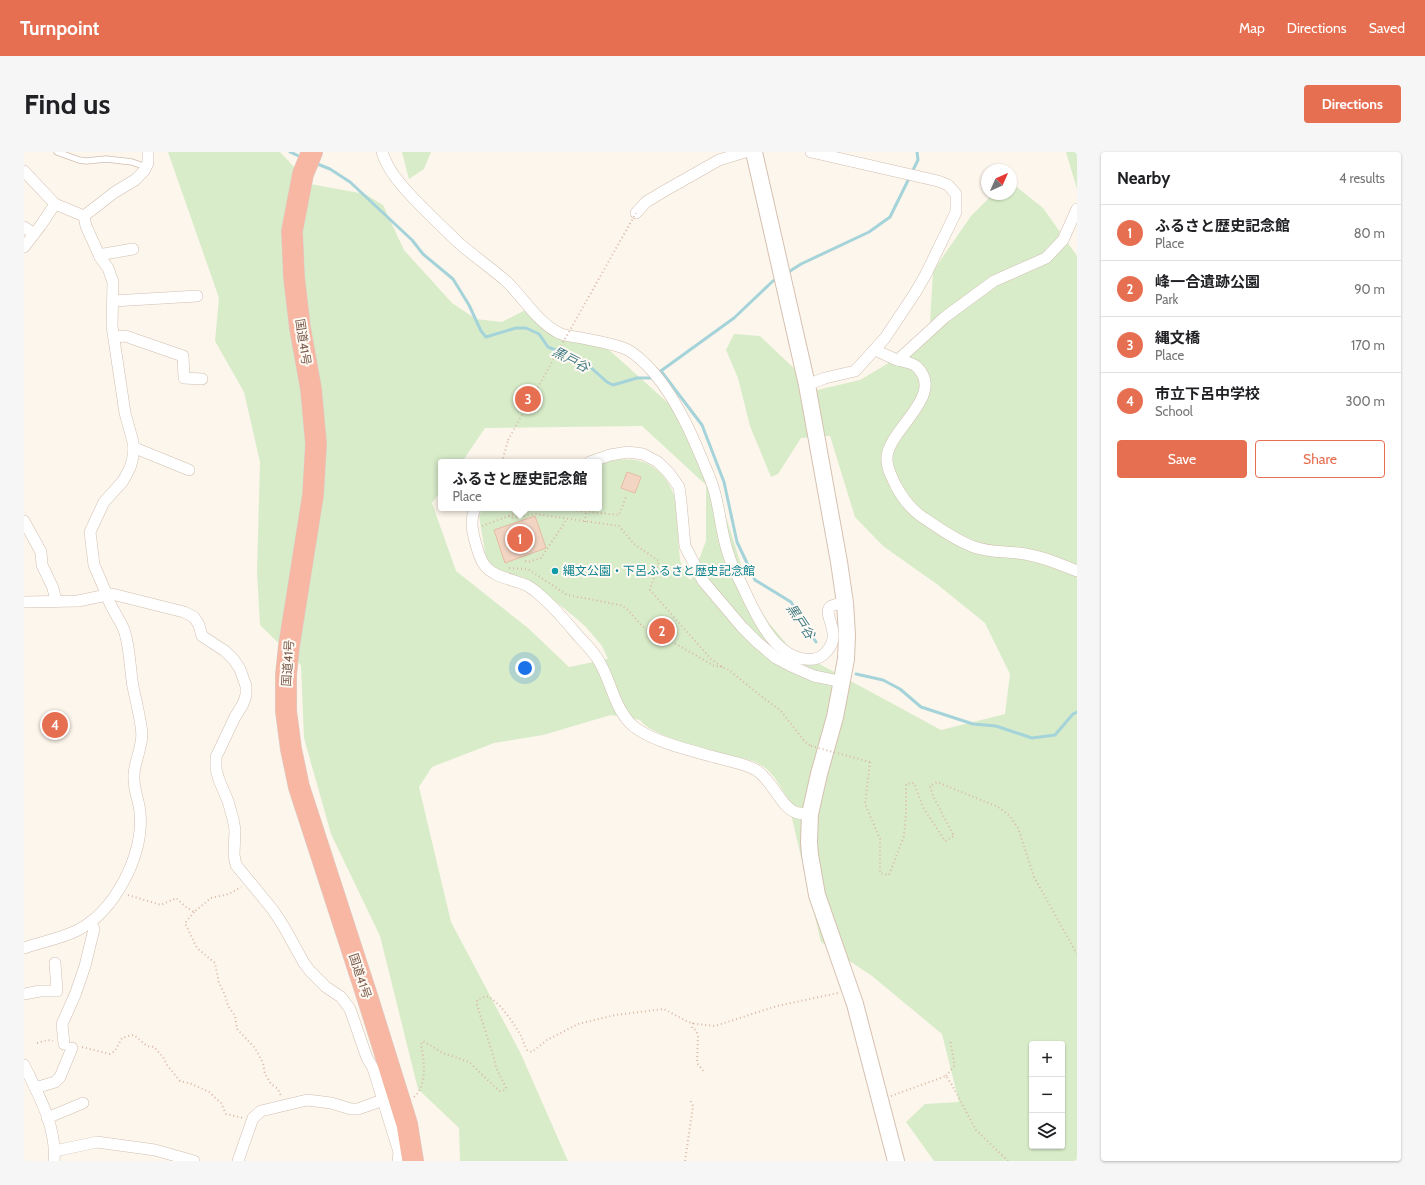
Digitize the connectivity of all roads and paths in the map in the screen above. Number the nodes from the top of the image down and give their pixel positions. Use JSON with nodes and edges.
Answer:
{"nodes":[{"id":1,"x":57,"y":152,"type":"edge"},
{"id":2,"x":148,"y":152,"type":"edge"},
{"id":3,"x":312,"y":152,"type":"edge"},
{"id":4,"x":382,"y":152,"type":"edge"},
{"id":5,"x":745,"y":152,"type":"edge"},
{"id":6,"x":754,"y":152,"type":"edge"},
{"id":7,"x":811,"y":152,"type":"edge"},
{"id":8,"x":146,"y":167,"type":"junction"},
{"id":9,"x":24,"y":172,"type":"edge"},
{"id":10,"x":55,"y":204,"type":"junction"},
{"id":11,"x":1077,"y":209,"type":"edge"},
{"id":12,"x":636,"y":213,"type":"joint"},
{"id":13,"x":84,"y":216,"type":"junction"},
{"id":14,"x":24,"y":227,"type":"edge"},
{"id":15,"x":34,"y":234,"type":"junction"},
{"id":16,"x":24,"y":247,"type":"edge"},
{"id":17,"x":132,"y":249,"type":"dead end"},
{"id":18,"x":100,"y":256,"type":"junction"},
{"id":19,"x":197,"y":296,"type":"dead end"},
{"id":20,"x":113,"y":300,"type":"junction"},
{"id":21,"x":114,"y":337,"type":"junction"},
{"id":22,"x":875,"y":350,"type":"junction"},
{"id":23,"x":898,"y":360,"type":"junction"},
{"id":24,"x":202,"y":380,"type":"dead end"},
{"id":25,"x":807,"y":385,"type":"junction"},
{"id":26,"x":133,"y":448,"type":"junction"},
{"id":27,"x":503,"y":459,"type":"edge"},
{"id":28,"x":599,"y":459,"type":"edge"},
{"id":29,"x":189,"y":470,"type":"dead end"},
{"id":30,"x":626,"y":497,"type":"dead end"},
{"id":31,"x":474,"y":511,"type":"edge"},
{"id":32,"x":522,"y":511,"type":"edge"},
{"id":33,"x":586,"y":511,"type":"joint"},
{"id":34,"x":509,"y":516,"type":"junction"},
{"id":35,"x":566,"y":519,"type":"junction"},
{"id":36,"x":24,"y":520,"type":"edge"},
{"id":37,"x":585,"y":522,"type":"junction"},
{"id":38,"x":479,"y":529,"type":"junction"},
{"id":39,"x":525,"y":561,"type":"dead end"},
{"id":40,"x":504,"y":567,"type":"dead end"},
{"id":41,"x":1077,"y":571,"type":"edge"},
{"id":42,"x":107,"y":595,"type":"junction"},
{"id":43,"x":24,"y":602,"type":"edge"},
{"id":44,"x":56,"y":602,"type":"junction"},
{"id":45,"x":845,"y":603,"type":"junction"},
{"id":46,"x":722,"y":667,"type":"junction"},
{"id":47,"x":843,"y":682,"type":"junction"},
{"id":48,"x":810,"y":814,"type":"junction"},
{"id":49,"x":248,"y":881,"type":"junction"},
{"id":50,"x":117,"y":893,"type":"junction"},
{"id":51,"x":194,"y":912,"type":"junction"},
{"id":52,"x":90,"y":922,"type":"junction"},
{"id":53,"x":24,"y":948,"type":"edge"},
{"id":54,"x":1077,"y":954,"type":"edge"},
{"id":55,"x":55,"y":963,"type":"dead end"},
{"id":56,"x":840,"y":993,"type":"dead end"},
{"id":57,"x":24,"y":994,"type":"edge"},
{"id":58,"x":693,"y":1023,"type":"junction"},
{"id":59,"x":950,"y":1040,"type":"dead end"},
{"id":60,"x":37,"y":1043,"type":"dead end"},
{"id":61,"x":68,"y":1046,"type":"junction"},
{"id":62,"x":24,"y":1065,"type":"edge"},
{"id":63,"x":705,"y":1073,"type":"dead end"},
{"id":64,"x":946,"y":1076,"type":"junction"},
{"id":65,"x":35,"y":1088,"type":"junction"},
{"id":66,"x":880,"y":1099,"type":"junction"},
{"id":67,"x":690,"y":1100,"type":"dead end"},
{"id":68,"x":391,"y":1101,"type":"junction"},
{"id":69,"x":84,"y":1103,"type":"dead end"},
{"id":70,"x":286,"y":1106,"type":"junction"},
{"id":71,"x":48,"y":1118,"type":"junction"},
{"id":72,"x":253,"y":1118,"type":"junction"},
{"id":73,"x":54,"y":1156,"type":"edge"},
{"id":74,"x":194,"y":1161,"type":"edge"},
{"id":75,"x":238,"y":1161,"type":"edge"},
{"id":76,"x":398,"y":1161,"type":"edge"},
{"id":77,"x":413,"y":1161,"type":"edge"},
{"id":78,"x":685,"y":1161,"type":"edge"},
{"id":79,"x":896,"y":1161,"type":"edge"},
{"id":80,"x":1008,"y":1161,"type":"edge"}],
"edges":[{"from":1,"to":8,"type":"lane"},
{"from":2,"to":8,"type":"street"},
{"from":3,"to":68,"type":"highway","name":"国道41号"},
{"from":4,"to":45,"type":"street"},
{"from":5,"to":12,"type":"street"},
{"from":6,"to":25,"type":"street"},
{"from":7,"to":22,"type":"street"},
{"from":8,"to":13,"type":"street"},
{"from":9,"to":10,"type":"street"},
{"from":10,"to":13,"type":"street"},
{"from":10,"to":15,"type":"street"},
{"from":11,"to":23,"type":"street"},
{"from":12,"to":27,"type":"path","bridge":true},
{"from":13,"to":18,"type":"street"},
{"from":14,"to":15,"type":"street"},
{"from":15,"to":16,"type":"street"},
{"from":17,"to":18,"type":"street"},
{"from":18,"to":20,"type":"street"},
{"from":19,"to":20,"type":"street"},
{"from":20,"to":21,"type":"street"},
{"from":21,"to":24,"type":"street"},
{"from":21,"to":26,"type":"street"},
{"from":22,"to":23,"type":"street"},
{"from":22,"to":25,"type":"street"},
{"from":23,"to":41,"type":"street"},
{"from":25,"to":45,"type":"street"},
{"from":26,"to":29,"type":"street"},
{"from":26,"to":42,"type":"street"},
{"from":28,"to":47,"type":"street"},
{"from":30,"to":33,"type":"path"},
{"from":31,"to":38,"type":"street"},
{"from":32,"to":34,"type":"path"},
{"from":33,"to":37,"type":"path"},
{"from":34,"to":35,"type":"path"},
{"from":34,"to":38,"type":"path"},
{"from":35,"to":37,"type":"path"},
{"from":35,"to":39,"type":"path"},
{"from":36,"to":44,"type":"street"},
{"from":37,"to":46,"type":"path"},
{"from":38,"to":48,"type":"street"},
{"from":40,"to":46,"type":"path"},
{"from":42,"to":44,"type":"street"},
{"from":42,"to":49,"type":"street"},
{"from":42,"to":50,"type":"street"},
{"from":43,"to":44,"type":"street"},
{"from":45,"to":47,"type":"street"},
{"from":46,"to":54,"type":"path","bridge":true},
{"from":47,"to":48,"type":"street"},
{"from":48,"to":66,"type":"street"},
{"from":49,"to":51,"type":"path"},
{"from":49,"to":68,"type":"street"},
{"from":50,"to":51,"type":"path"},
{"from":50,"to":52,"type":"street"},
{"from":51,"to":70,"type":"path"},
{"from":52,"to":53,"type":"street"},
{"from":52,"to":61,"type":"street"},
{"from":55,"to":57,"type":"street"},
{"from":56,"to":58,"type":"path"},
{"from":58,"to":63,"type":"path"},
{"from":58,"to":68,"type":"path"},
{"from":59,"to":64,"type":"path"},
{"from":60,"to":61,"type":"path"},
{"from":61,"to":65,"type":"street"},
{"from":61,"to":72,"type":"path"},
{"from":62,"to":65,"type":"street"},
{"from":64,"to":66,"type":"path"},
{"from":64,"to":80,"type":"path"},
{"from":65,"to":71,"type":"street"},
{"from":66,"to":79,"type":"street"},
{"from":67,"to":78,"type":"path"},
{"from":68,"to":70,"type":"street"},
{"from":68,"to":76,"type":"street"},
{"from":68,"to":77,"type":"highway","name":"国道41号"},
{"from":69,"to":71,"type":"street"},
{"from":70,"to":72,"type":"street"},
{"from":71,"to":73,"type":"street"},
{"from":72,"to":75,"type":"street"},
{"from":73,"to":74,"type":"street"}]}
